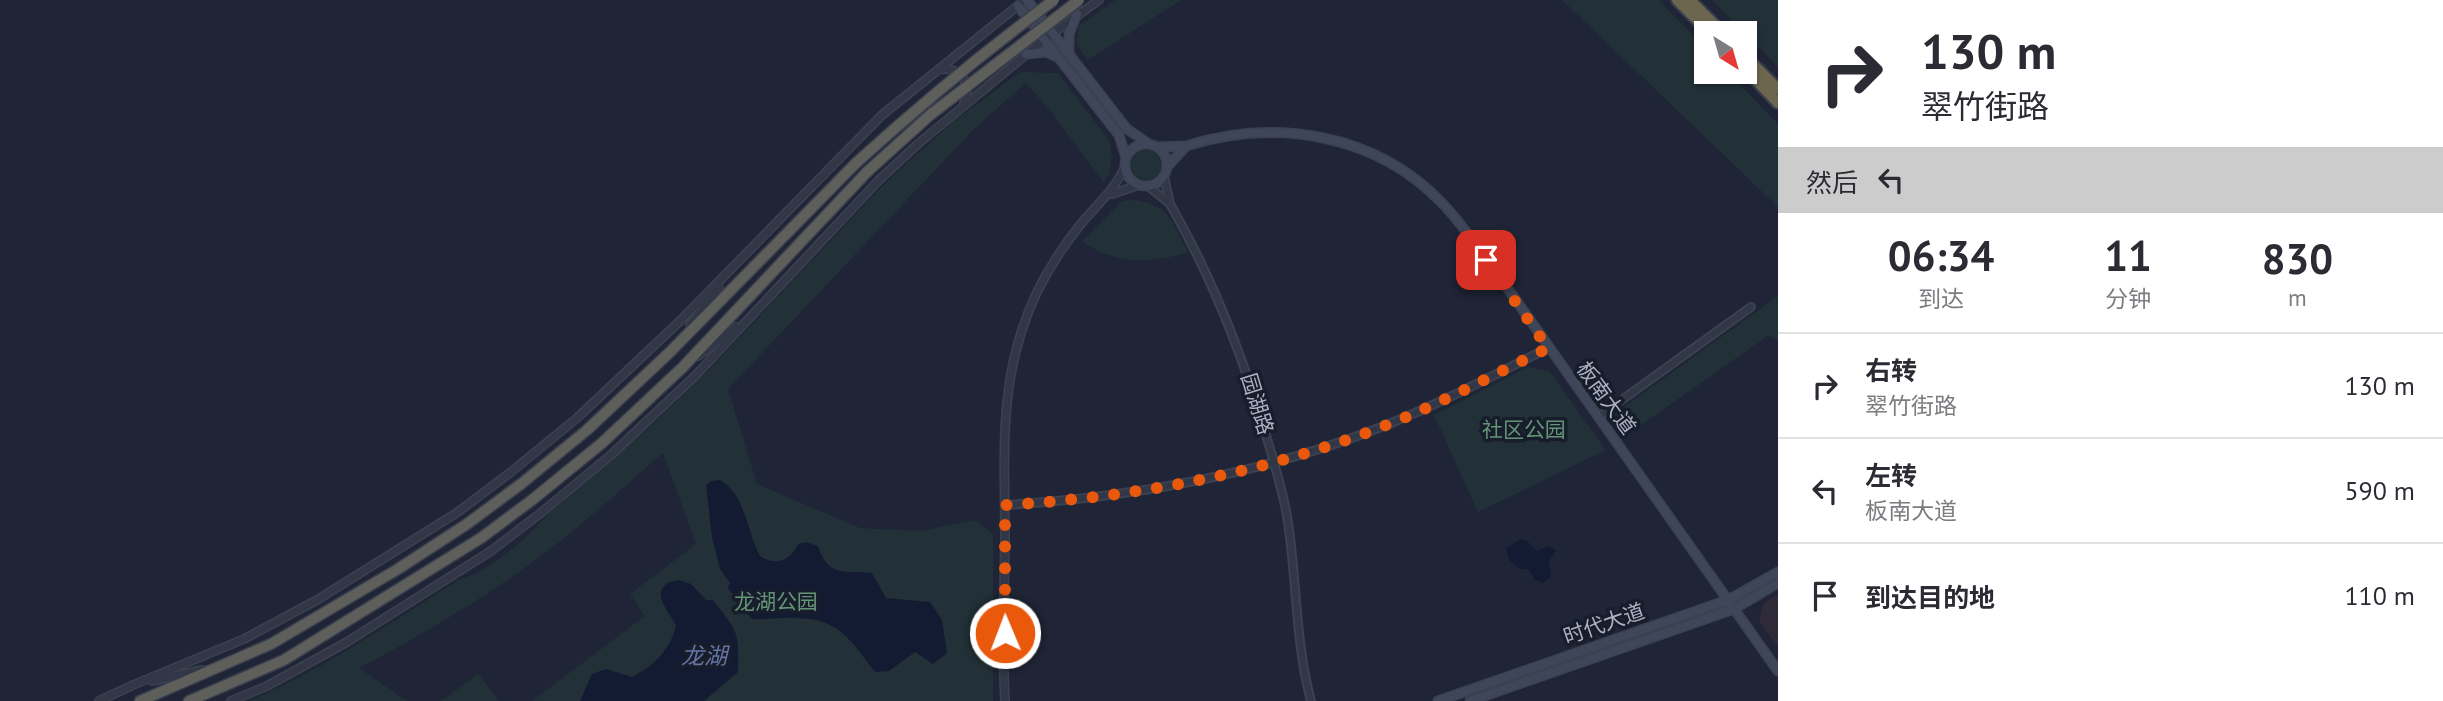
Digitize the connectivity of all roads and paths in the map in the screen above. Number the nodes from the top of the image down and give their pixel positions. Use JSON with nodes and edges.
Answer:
{"nodes":[{"id":1,"x":1027,"y":0,"type":"edge"},
{"id":2,"x":1054,"y":0,"type":"edge"},
{"id":3,"x":1079,"y":0,"type":"edge"},
{"id":4,"x":1099,"y":0,"type":"edge"},
{"id":5,"x":1677,"y":0,"type":"edge"},
{"id":6,"x":1690,"y":0,"type":"edge"},
{"id":7,"x":1018,"y":6,"type":"junction"},
{"id":8,"x":1077,"y":14,"type":"junction"},
{"id":9,"x":1698,"y":21,"type":"edge"},
{"id":10,"x":1711,"y":21,"type":"edge"},
{"id":11,"x":1052,"y":33,"type":"junction"},
{"id":12,"x":1045,"y":39,"type":"junction"},
{"id":13,"x":1026,"y":54,"type":"junction"},
{"id":14,"x":1070,"y":55,"type":"junction"},
{"id":15,"x":1059,"y":58,"type":"junction"},
{"id":16,"x":1757,"y":68,"type":"edge"},
{"id":17,"x":931,"y":74,"type":"junction"},
{"id":18,"x":1757,"y":81,"type":"edge"},
{"id":19,"x":1778,"y":89,"type":"edge"},
{"id":20,"x":1778,"y":103,"type":"edge"},
{"id":21,"x":958,"y":108,"type":"junction"},
{"id":22,"x":1153,"y":146,"type":"junction"},
{"id":23,"x":1185,"y":146,"type":"junction"},
{"id":24,"x":1126,"y":163,"type":"junction"},
{"id":25,"x":1166,"y":172,"type":"junction"},
{"id":26,"x":1144,"y":185,"type":"junction"},
{"id":27,"x":1108,"y":196,"type":"junction"},
{"id":28,"x":1170,"y":204,"type":"junction"},
{"id":29,"x":737,"y":265,"type":"junction"},
{"id":30,"x":1751,"y":307,"type":"dead end"},
{"id":31,"x":755,"y":313,"type":"junction"},
{"id":32,"x":1548,"y":348,"type":"junction"},
{"id":33,"x":669,"y":353,"type":"junction"},
{"id":34,"x":683,"y":367,"type":"junction"},
{"id":35,"x":1598,"y":417,"type":"junction"},
{"id":36,"x":1275,"y":462,"type":"junction"},
{"id":37,"x":1005,"y":505,"type":"junction"},
{"id":38,"x":1778,"y":572,"type":"edge"},
{"id":39,"x":1778,"y":583,"type":"edge"},
{"id":40,"x":1728,"y":600,"type":"junction"},
{"id":41,"x":1734,"y":608,"type":"junction"},
{"id":42,"x":216,"y":667,"type":"junction"},
{"id":43,"x":1778,"y":671,"type":"edge"},
{"id":44,"x":133,"y":685,"type":"junction"},
{"id":45,"x":227,"y":686,"type":"junction"},
{"id":46,"x":99,"y":701,"type":"edge"},
{"id":47,"x":140,"y":701,"type":"edge"},
{"id":48,"x":190,"y":701,"type":"edge"},
{"id":49,"x":202,"y":701,"type":"edge"},
{"id":50,"x":232,"y":701,"type":"edge"},
{"id":51,"x":1005,"y":701,"type":"edge"},
{"id":52,"x":1311,"y":701,"type":"edge"},
{"id":53,"x":1438,"y":701,"type":"edge"},
{"id":54,"x":1471,"y":701,"type":"edge"}],
"edges":[{"from":1,"to":7,"type":"street"},
{"from":1,"to":11,"type":"main road"},
{"from":2,"to":33,"type":"highway","bridge":true},
{"from":3,"to":34,"type":"highway","bridge":true},
{"from":4,"to":8,"type":"street"},
{"from":5,"to":9,"type":"highway"},
{"from":6,"to":10,"type":"highway"},
{"from":7,"to":12,"type":"main road"},
{"from":7,"to":17,"type":"street"},
{"from":8,"to":11,"type":"street"},
{"from":8,"to":14,"type":"main road"},
{"from":11,"to":12,"type":"street"},
{"from":11,"to":14,"type":"main road"},
{"from":12,"to":13,"type":"street"},
{"from":12,"to":15,"type":"main road"},
{"from":13,"to":15,"type":"main road"},
{"from":13,"to":21,"type":"street"},
{"from":14,"to":22,"type":"main road"},
{"from":15,"to":24,"type":"main road"},
{"from":16,"to":19,"type":"highway"},
{"from":17,"to":21,"type":"street"},
{"from":17,"to":29,"type":"street"},
{"from":18,"to":20,"type":"highway"},
{"from":21,"to":31,"type":"street"},
{"from":22,"to":23,"type":"main road","name":"板南大道"},
{"from":22,"to":24,"type":"main road"},
{"from":22,"to":25,"type":"main road"},
{"from":23,"to":25,"type":"main road"},
{"from":23,"to":32,"type":"main road","name":"板南大道"},
{"from":24,"to":26,"type":"main road"},
{"from":24,"to":27,"type":"street"},
{"from":25,"to":26,"type":"main road"},
{"from":25,"to":28,"type":"street"},
{"from":26,"to":27,"type":"street"},
{"from":26,"to":28,"type":"street"},
{"from":27,"to":37,"type":"street"},
{"from":28,"to":36,"type":"street","name":"园湖路"},
{"from":29,"to":33,"type":"street"},
{"from":29,"to":44,"type":"street"},
{"from":30,"to":35,"type":"street"},
{"from":31,"to":34,"type":"street"},
{"from":31,"to":50,"type":"street"},
{"from":32,"to":35,"type":"main road","name":"板南大道"},
{"from":32,"to":36,"type":"street"},
{"from":33,"to":42,"type":"highway"},
{"from":34,"to":45,"type":"highway"},
{"from":35,"to":40,"type":"main road","name":"板南大道"},
{"from":36,"to":37,"type":"street"},
{"from":36,"to":52,"type":"street","name":"园湖路"},
{"from":37,"to":51,"type":"street"},
{"from":38,"to":40,"type":"main road","name":"时代大道"},
{"from":39,"to":41,"type":"main road","name":"时代大道"},
{"from":40,"to":41,"type":"main road","name":"板南大道"},
{"from":40,"to":53,"type":"main road","name":"时代大道"},
{"from":41,"to":43,"type":"main road","name":"板南大道"},
{"from":41,"to":54,"type":"main road","name":"时代大道"},
{"from":42,"to":44,"type":"street"},
{"from":42,"to":47,"type":"highway"},
{"from":44,"to":46,"type":"street"},
{"from":45,"to":48,"type":"highway"},
{"from":45,"to":49,"type":"highway"}]}
